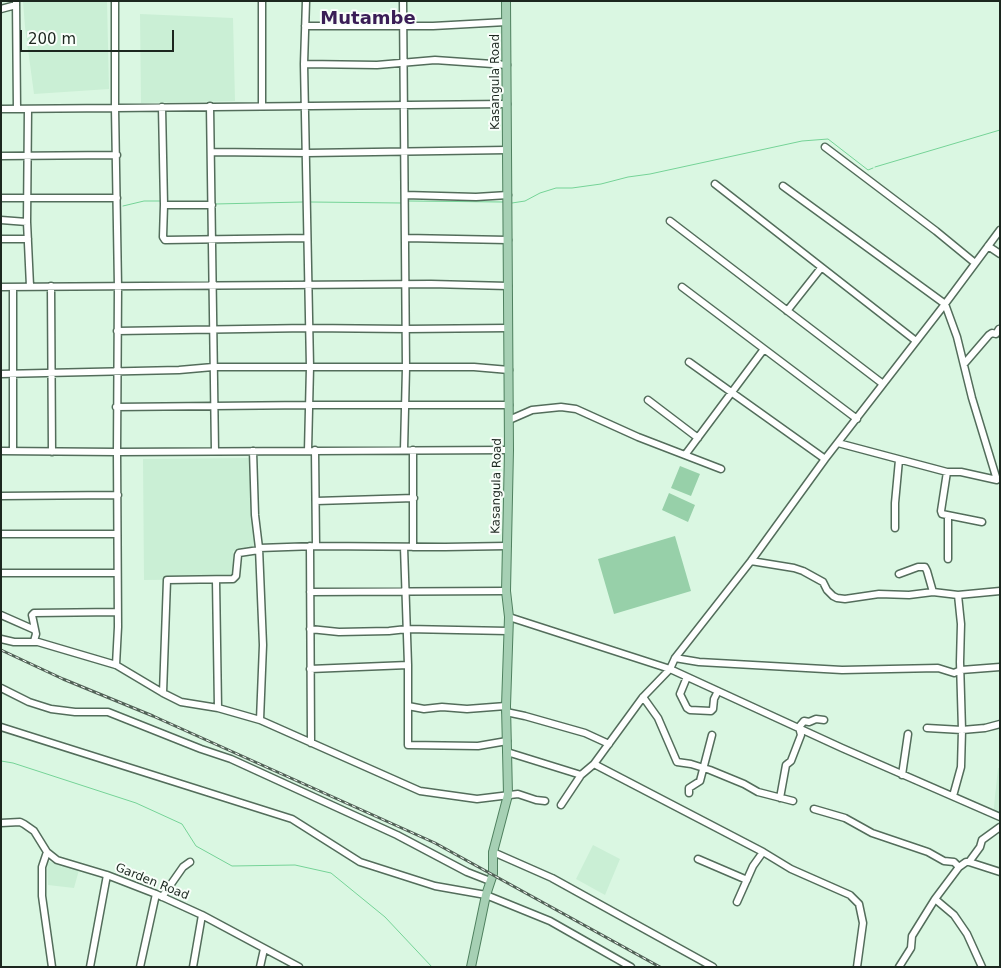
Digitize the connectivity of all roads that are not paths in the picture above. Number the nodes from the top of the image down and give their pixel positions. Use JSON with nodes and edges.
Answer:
{"nodes":[{"id":1,"x":115,"y":1,"type":"edge"},
{"id":2,"x":262,"y":1,"type":"edge"},
{"id":3,"x":306,"y":1,"type":"edge"},
{"id":4,"x":403,"y":1,"type":"edge"},
{"id":5,"x":506,"y":1,"type":"edge"},
{"id":6,"x":16,"y":3,"type":"edge"},
{"id":7,"x":1,"y":9,"type":"edge"},
{"id":8,"x":506,"y":22,"type":"junction"},
{"id":9,"x":305,"y":26,"type":"junction"},
{"id":10,"x":403,"y":26,"type":"junction"},
{"id":11,"x":304,"y":64,"type":"junction"},
{"id":12,"x":403,"y":64,"type":"junction"},
{"id":13,"x":507,"y":65,"type":"junction"},
{"id":14,"x":507,"y":104,"type":"junction"},
{"id":15,"x":210,"y":106,"type":"junction"},
{"id":16,"x":262,"y":106,"type":"junction"},
{"id":17,"x":306,"y":106,"type":"junction"},
{"id":18,"x":403,"y":106,"type":"junction"},
{"id":19,"x":162,"y":107,"type":"junction"},
{"id":20,"x":115,"y":108,"type":"junction"},
{"id":21,"x":1,"y":109,"type":"edge"},
{"id":22,"x":17,"y":109,"type":"junction"},
{"id":23,"x":28,"y":109,"type":"junction"},
{"id":24,"x":825,"y":147,"type":"dead end"},
{"id":25,"x":507,"y":150,"type":"junction"},
{"id":26,"x":405,"y":151,"type":"junction"},
{"id":27,"x":211,"y":152,"type":"junction"},
{"id":28,"x":307,"y":153,"type":"junction"},
{"id":29,"x":117,"y":155,"type":"junction"},
{"id":30,"x":1,"y":156,"type":"edge"},
{"id":31,"x":28,"y":156,"type":"junction"},
{"id":32,"x":715,"y":184,"type":"dead end"},
{"id":33,"x":783,"y":186,"type":"dead end"},
{"id":34,"x":508,"y":195,"type":"junction"},
{"id":35,"x":405,"y":196,"type":"junction"},
{"id":36,"x":1,"y":198,"type":"edge"},
{"id":37,"x":28,"y":198,"type":"junction"},
{"id":38,"x":117,"y":198,"type":"junction"},
{"id":39,"x":164,"y":205,"type":"junction"},
{"id":40,"x":212,"y":205,"type":"junction"},
{"id":41,"x":1,"y":220,"type":"edge"},
{"id":42,"x":670,"y":221,"type":"dead end"},
{"id":43,"x":27,"y":222,"type":"junction"},
{"id":44,"x":1000,"y":230,"type":"edge"},
{"id":45,"x":213,"y":238,"type":"junction"},
{"id":46,"x":307,"y":238,"type":"junction"},
{"id":47,"x":405,"y":238,"type":"junction"},
{"id":48,"x":1,"y":239,"type":"edge"},
{"id":49,"x":28,"y":239,"type":"junction"},
{"id":50,"x":508,"y":240,"type":"junction"},
{"id":51,"x":988,"y":246,"type":"junction"},
{"id":52,"x":1000,"y":254,"type":"edge"},
{"id":53,"x":975,"y":263,"type":"junction"},
{"id":54,"x":821,"y":268,"type":"junction"},
{"id":55,"x":307,"y":285,"type":"junction"},
{"id":56,"x":405,"y":285,"type":"junction"},
{"id":57,"x":30,"y":286,"type":"junction"},
{"id":58,"x":51,"y":286,"type":"junction"},
{"id":59,"x":213,"y":286,"type":"junction"},
{"id":60,"x":508,"y":286,"type":"junction"},
{"id":61,"x":682,"y":286,"type":"dead end"},
{"id":62,"x":1,"y":287,"type":"edge"},
{"id":63,"x":13,"y":287,"type":"junction"},
{"id":64,"x":118,"y":287,"type":"junction"},
{"id":65,"x":945,"y":304,"type":"junction"},
{"id":66,"x":787,"y":311,"type":"junction"},
{"id":67,"x":308,"y":328,"type":"junction"},
{"id":68,"x":508,"y":328,"type":"junction"},
{"id":69,"x":999,"y":329,"type":"edge"},
{"id":70,"x":213,"y":330,"type":"junction"},
{"id":71,"x":406,"y":330,"type":"junction"},
{"id":72,"x":117,"y":331,"type":"junction"},
{"id":73,"x":916,"y":341,"type":"junction"},
{"id":74,"x":764,"y":349,"type":"junction"},
{"id":75,"x":689,"y":362,"type":"dead end"},
{"id":76,"x":964,"y":364,"type":"junction"},
{"id":77,"x":310,"y":367,"type":"junction"},
{"id":78,"x":213,"y":368,"type":"junction"},
{"id":79,"x":406,"y":368,"type":"junction"},
{"id":80,"x":509,"y":370,"type":"junction"},
{"id":81,"x":117,"y":372,"type":"junction"},
{"id":82,"x":50,"y":373,"type":"junction"},
{"id":83,"x":1,"y":374,"type":"edge"},
{"id":84,"x":12,"y":374,"type":"junction"},
{"id":85,"x":883,"y":384,"type":"junction"},
{"id":86,"x":732,"y":392,"type":"junction"},
{"id":87,"x":648,"y":400,"type":"dead end"},
{"id":88,"x":310,"y":405,"type":"junction"},
{"id":89,"x":509,"y":405,"type":"junction"},
{"id":90,"x":405,"y":406,"type":"junction"},
{"id":91,"x":116,"y":407,"type":"junction"},
{"id":92,"x":214,"y":407,"type":"junction"},
{"id":93,"x":857,"y":419,"type":"junction"},
{"id":94,"x":509,"y":420,"type":"junction"},
{"id":95,"x":698,"y":438,"type":"junction"},
{"id":96,"x":838,"y":443,"type":"junction"},
{"id":97,"x":312,"y":450,"type":"junction"},
{"id":98,"x":404,"y":450,"type":"junction"},
{"id":99,"x":413,"y":450,"type":"junction"},
{"id":100,"x":509,"y":450,"type":"junction"},
{"id":101,"x":1,"y":451,"type":"edge"},
{"id":102,"x":13,"y":451,"type":"junction"},
{"id":103,"x":215,"y":451,"type":"junction"},
{"id":104,"x":253,"y":451,"type":"junction"},
{"id":105,"x":52,"y":452,"type":"junction"},
{"id":106,"x":117,"y":452,"type":"junction"},
{"id":107,"x":686,"y":455,"type":"junction"},
{"id":108,"x":825,"y":459,"type":"junction"},
{"id":109,"x":899,"y":460,"type":"junction"},
{"id":110,"x":721,"y":469,"type":"dead end"},
{"id":111,"x":947,"y":472,"type":"junction"},
{"id":112,"x":118,"y":495,"type":"junction"},
{"id":113,"x":1,"y":496,"type":"edge"},
{"id":114,"x":414,"y":498,"type":"junction"},
{"id":115,"x":316,"y":501,"type":"junction"},
{"id":116,"x":948,"y":516,"type":"junction"},
{"id":117,"x":982,"y":522,"type":"dead end"},
{"id":118,"x":895,"y":528,"type":"dead end"},
{"id":119,"x":1,"y":534,"type":"edge"},
{"id":120,"x":117,"y":534,"type":"junction"},
{"id":121,"x":313,"y":546,"type":"junction"},
{"id":122,"x":507,"y":546,"type":"junction"},
{"id":123,"x":404,"y":547,"type":"junction"},
{"id":124,"x":413,"y":547,"type":"junction"},
{"id":125,"x":259,"y":549,"type":"junction"},
{"id":126,"x":948,"y":559,"type":"dead end"},
{"id":127,"x":751,"y":561,"type":"junction"},
{"id":128,"x":1,"y":573,"type":"edge"},
{"id":129,"x":117,"y":573,"type":"junction"},
{"id":130,"x":899,"y":574,"type":"dead end"},
{"id":131,"x":216,"y":580,"type":"junction"},
{"id":132,"x":506,"y":591,"type":"junction"},
{"id":133,"x":1000,"y":591,"type":"edge"},
{"id":134,"x":310,"y":592,"type":"junction"},
{"id":135,"x":406,"y":592,"type":"junction"},
{"id":136,"x":933,"y":592,"type":"junction"},
{"id":137,"x":958,"y":595,"type":"junction"},
{"id":138,"x":117,"y":612,"type":"junction"},
{"id":139,"x":1,"y":615,"type":"edge"},
{"id":140,"x":509,"y":617,"type":"junction"},
{"id":141,"x":310,"y":629,"type":"junction"},
{"id":142,"x":407,"y":629,"type":"junction"},
{"id":143,"x":35,"y":630,"type":"junction"},
{"id":144,"x":508,"y":631,"type":"junction"},
{"id":145,"x":1,"y":639,"type":"edge"},
{"id":146,"x":34,"y":642,"type":"junction"},
{"id":147,"x":675,"y":658,"type":"junction"},
{"id":148,"x":116,"y":664,"type":"junction"},
{"id":149,"x":408,"y":665,"type":"junction"},
{"id":150,"x":1000,"y":667,"type":"edge"},
{"id":151,"x":310,"y":669,"type":"junction"},
{"id":152,"x":670,"y":670,"type":"junction"},
{"id":153,"x":961,"y":670,"type":"junction"},
{"id":154,"x":687,"y":677,"type":"junction"},
{"id":155,"x":1,"y":688,"type":"edge"},
{"id":156,"x":718,"y":691,"type":"junction"},
{"id":157,"x":163,"y":693,"type":"junction"},
{"id":158,"x":643,"y":697,"type":"junction"},
{"id":159,"x":408,"y":706,"type":"junction"},
{"id":160,"x":218,"y":708,"type":"junction"},
{"id":161,"x":506,"y":709,"type":"junction"},
{"id":162,"x":260,"y":720,"type":"junction"},
{"id":163,"x":824,"y":720,"type":"dead end"},
{"id":164,"x":1000,"y":724,"type":"edge"},
{"id":165,"x":1,"y":727,"type":"edge"},
{"id":166,"x":799,"y":728,"type":"junction"},
{"id":167,"x":927,"y":728,"type":"dead end"},
{"id":168,"x":962,"y":730,"type":"junction"},
{"id":169,"x":908,"y":734,"type":"dead end"},
{"id":170,"x":712,"y":736,"type":"dead end"},
{"id":171,"x":507,"y":741,"type":"junction"},
{"id":172,"x":311,"y":743,"type":"junction"},
{"id":173,"x":609,"y":744,"type":"junction"},
{"id":174,"x":507,"y":752,"type":"junction"},
{"id":175,"x":594,"y":764,"type":"junction"},
{"id":176,"x":704,"y":768,"type":"junction"},
{"id":177,"x":581,"y":775,"type":"junction"},
{"id":178,"x":902,"y":775,"type":"junction"},
{"id":179,"x":688,"y":793,"type":"dead end"},
{"id":180,"x":508,"y":795,"type":"junction"},
{"id":181,"x":953,"y":796,"type":"junction"},
{"id":182,"x":780,"y":798,"type":"junction"},
{"id":183,"x":545,"y":800,"type":"dead end"},
{"id":184,"x":793,"y":801,"type":"dead end"},
{"id":185,"x":560,"y":805,"type":"dead end"},
{"id":186,"x":814,"y":809,"type":"dead end"},
{"id":187,"x":1000,"y":817,"type":"edge"},
{"id":188,"x":1,"y":823,"type":"edge"},
{"id":189,"x":1000,"y":826,"type":"edge"},
{"id":190,"x":47,"y":852,"type":"junction"},
{"id":191,"x":493,"y":852,"type":"junction"},
{"id":192,"x":763,"y":852,"type":"junction"},
{"id":193,"x":698,"y":859,"type":"dead end"},
{"id":194,"x":190,"y":862,"type":"dead end"},
{"id":195,"x":969,"y":862,"type":"junction"},
{"id":196,"x":959,"y":866,"type":"junction"},
{"id":197,"x":1000,"y":872,"type":"edge"},
{"id":198,"x":107,"y":875,"type":"junction"},
{"id":199,"x":747,"y":880,"type":"junction"},
{"id":200,"x":490,"y":881,"type":"junction"},
{"id":201,"x":159,"y":895,"type":"junction"},
{"id":202,"x":486,"y":896,"type":"junction"},
{"id":203,"x":935,"y":899,"type":"junction"},
{"id":204,"x":737,"y":902,"type":"dead end"},
{"id":205,"x":202,"y":915,"type":"junction"},
{"id":206,"x":264,"y":949,"type":"junction"},
{"id":207,"x":52,"y":967,"type":"edge"},
{"id":208,"x":90,"y":967,"type":"edge"},
{"id":209,"x":140,"y":967,"type":"edge"},
{"id":210,"x":193,"y":967,"type":"edge"},
{"id":211,"x":260,"y":967,"type":"edge"},
{"id":212,"x":299,"y":967,"type":"edge"},
{"id":213,"x":471,"y":967,"type":"edge"},
{"id":214,"x":632,"y":967,"type":"edge"},
{"id":215,"x":713,"y":967,"type":"edge"},
{"id":216,"x":857,"y":967,"type":"edge"},
{"id":217,"x":899,"y":967,"type":"edge"},
{"id":218,"x":982,"y":967,"type":"edge"}],
"edges":[{"from":1,"to":20,"type":"street"},
{"from":2,"to":16,"type":"street"},
{"from":3,"to":9,"type":"street"},
{"from":4,"to":10,"type":"street"},
{"from":5,"to":8,"type":"main road","name":"Kasangula Road"},
{"from":6,"to":7,"type":"street"},
{"from":6,"to":22,"type":"street"},
{"from":8,"to":10,"type":"street"},
{"from":8,"to":13,"type":"main road","name":"Kasangula Road"},
{"from":9,"to":10,"type":"street"},
{"from":9,"to":11,"type":"street"},
{"from":10,"to":12,"type":"street"},
{"from":11,"to":12,"type":"street"},
{"from":11,"to":17,"type":"street"},
{"from":12,"to":13,"type":"street"},
{"from":12,"to":18,"type":"street"},
{"from":13,"to":14,"type":"main road","name":"Kasangula Road"},
{"from":14,"to":18,"type":"street"},
{"from":14,"to":25,"type":"main road","name":"Kasangula Road"},
{"from":15,"to":16,"type":"street"},
{"from":15,"to":19,"type":"street"},
{"from":15,"to":27,"type":"street"},
{"from":16,"to":17,"type":"street"},
{"from":17,"to":18,"type":"street"},
{"from":17,"to":28,"type":"street"},
{"from":18,"to":26,"type":"street"},
{"from":19,"to":20,"type":"street"},
{"from":19,"to":39,"type":"street"},
{"from":20,"to":23,"type":"street"},
{"from":20,"to":29,"type":"street"},
{"from":21,"to":22,"type":"street"},
{"from":22,"to":23,"type":"street"},
{"from":23,"to":31,"type":"street"},
{"from":24,"to":53,"type":"street"},
{"from":25,"to":26,"type":"street"},
{"from":25,"to":34,"type":"main road","name":"Kasangula Road"},
{"from":26,"to":28,"type":"street"},
{"from":26,"to":35,"type":"street"},
{"from":27,"to":28,"type":"street"},
{"from":27,"to":40,"type":"street"},
{"from":28,"to":46,"type":"street"},
{"from":29,"to":31,"type":"street"},
{"from":29,"to":38,"type":"street"},
{"from":30,"to":31,"type":"street"},
{"from":31,"to":37,"type":"street"},
{"from":32,"to":54,"type":"street"},
{"from":33,"to":65,"type":"street"},
{"from":34,"to":35,"type":"street"},
{"from":34,"to":50,"type":"main road","name":"Kasangula Road"},
{"from":35,"to":47,"type":"street"},
{"from":36,"to":37,"type":"street"},
{"from":37,"to":38,"type":"street"},
{"from":37,"to":43,"type":"street"},
{"from":38,"to":64,"type":"street"},
{"from":39,"to":40,"type":"street"},
{"from":39,"to":45,"type":"street"},
{"from":40,"to":45,"type":"street"},
{"from":41,"to":43,"type":"street"},
{"from":42,"to":66,"type":"street"},
{"from":43,"to":49,"type":"street"},
{"from":44,"to":51,"type":"street"},
{"from":45,"to":46,"type":"street"},
{"from":45,"to":59,"type":"street"},
{"from":46,"to":55,"type":"street"},
{"from":47,"to":50,"type":"street"},
{"from":47,"to":56,"type":"street"},
{"from":48,"to":49,"type":"street"},
{"from":49,"to":57,"type":"street"},
{"from":50,"to":60,"type":"main road","name":"Kasangula Road"},
{"from":51,"to":52,"type":"street"},
{"from":51,"to":53,"type":"street"},
{"from":53,"to":65,"type":"street"},
{"from":54,"to":66,"type":"street"},
{"from":54,"to":73,"type":"street"},
{"from":55,"to":56,"type":"street"},
{"from":55,"to":59,"type":"street"},
{"from":55,"to":67,"type":"street"},
{"from":56,"to":60,"type":"street"},
{"from":56,"to":71,"type":"street"},
{"from":57,"to":58,"type":"street"},
{"from":57,"to":63,"type":"street"},
{"from":58,"to":64,"type":"street"},
{"from":58,"to":82,"type":"street"},
{"from":59,"to":64,"type":"street"},
{"from":59,"to":70,"type":"street"},
{"from":60,"to":68,"type":"main road","name":"Kasangula Road"},
{"from":61,"to":74,"type":"street"},
{"from":62,"to":63,"type":"street"},
{"from":63,"to":84,"type":"street"},
{"from":64,"to":72,"type":"street"},
{"from":65,"to":73,"type":"street"},
{"from":65,"to":76,"type":"street"},
{"from":66,"to":85,"type":"street"},
{"from":67,"to":70,"type":"street"},
{"from":67,"to":71,"type":"street"},
{"from":67,"to":77,"type":"street"},
{"from":68,"to":71,"type":"street"},
{"from":68,"to":80,"type":"main road","name":"Kasangula Road"},
{"from":69,"to":76,"type":"street"},
{"from":70,"to":72,"type":"street"},
{"from":70,"to":78,"type":"street"},
{"from":71,"to":79,"type":"street"},
{"from":72,"to":81,"type":"street"},
{"from":73,"to":85,"type":"street"},
{"from":74,"to":86,"type":"street"},
{"from":74,"to":93,"type":"street"},
{"from":75,"to":86,"type":"street"},
{"from":76,"to":111,"type":"street"},
{"from":77,"to":78,"type":"street"},
{"from":77,"to":79,"type":"street"},
{"from":77,"to":88,"type":"street"},
{"from":78,"to":81,"type":"street"},
{"from":78,"to":92,"type":"street"},
{"from":79,"to":80,"type":"street"},
{"from":79,"to":90,"type":"street"},
{"from":80,"to":89,"type":"main road","name":"Kasangula Road"},
{"from":81,"to":82,"type":"street"},
{"from":81,"to":91,"type":"street"},
{"from":82,"to":84,"type":"street"},
{"from":82,"to":105,"type":"street"},
{"from":83,"to":84,"type":"street"},
{"from":84,"to":102,"type":"street"},
{"from":85,"to":93,"type":"street"},
{"from":86,"to":95,"type":"street"},
{"from":86,"to":108,"type":"street"},
{"from":87,"to":95,"type":"street"},
{"from":88,"to":90,"type":"street"},
{"from":88,"to":92,"type":"street"},
{"from":88,"to":97,"type":"street"},
{"from":89,"to":90,"type":"street"},
{"from":89,"to":94,"type":"main road","name":"Kasangula Road"},
{"from":90,"to":98,"type":"street"},
{"from":91,"to":92,"type":"street"},
{"from":91,"to":106,"type":"street"},
{"from":92,"to":103,"type":"street"},
{"from":93,"to":96,"type":"street"},
{"from":94,"to":100,"type":"main road","name":"Kasangula Road"},
{"from":94,"to":107,"type":"street"},
{"from":95,"to":107,"type":"street"},
{"from":96,"to":108,"type":"street"},
{"from":96,"to":109,"type":"street"},
{"from":97,"to":98,"type":"street"},
{"from":97,"to":104,"type":"street"},
{"from":97,"to":115,"type":"street"},
{"from":98,"to":99,"type":"street"},
{"from":99,"to":100,"type":"street"},
{"from":99,"to":114,"type":"street"},
{"from":100,"to":122,"type":"main road","name":"Kasangula Road"},
{"from":101,"to":102,"type":"street"},
{"from":102,"to":105,"type":"street"},
{"from":103,"to":104,"type":"street"},
{"from":103,"to":106,"type":"street"},
{"from":104,"to":125,"type":"street"},
{"from":105,"to":106,"type":"street"},
{"from":106,"to":112,"type":"street"},
{"from":107,"to":110,"type":"street"},
{"from":108,"to":127,"type":"street"},
{"from":109,"to":111,"type":"street"},
{"from":109,"to":118,"type":"street"},
{"from":111,"to":116,"type":"street"},
{"from":112,"to":113,"type":"street"},
{"from":112,"to":120,"type":"street"},
{"from":114,"to":115,"type":"street"},
{"from":114,"to":124,"type":"street"},
{"from":115,"to":121,"type":"street"},
{"from":116,"to":117,"type":"street"},
{"from":116,"to":126,"type":"street"},
{"from":119,"to":120,"type":"street"},
{"from":120,"to":129,"type":"street"},
{"from":121,"to":123,"type":"street"},
{"from":121,"to":125,"type":"street"},
{"from":121,"to":134,"type":"street"},
{"from":122,"to":124,"type":"street"},
{"from":122,"to":132,"type":"main road","name":"Kasangula Road"},
{"from":123,"to":124,"type":"street"},
{"from":123,"to":135,"type":"street"},
{"from":125,"to":131,"type":"street"},
{"from":125,"to":162,"type":"street"},
{"from":127,"to":136,"type":"street"},
{"from":127,"to":147,"type":"street"},
{"from":128,"to":129,"type":"street"},
{"from":129,"to":138,"type":"street"},
{"from":130,"to":136,"type":"street"},
{"from":131,"to":157,"type":"street"},
{"from":131,"to":160,"type":"street"},
{"from":132,"to":135,"type":"street"},
{"from":132,"to":140,"type":"main road","name":"Kasangula Road"},
{"from":133,"to":137,"type":"street"},
{"from":134,"to":135,"type":"street"},
{"from":134,"to":141,"type":"street"},
{"from":135,"to":142,"type":"street"},
{"from":136,"to":137,"type":"street"},
{"from":137,"to":153,"type":"street"},
{"from":138,"to":143,"type":"street"},
{"from":138,"to":148,"type":"street"},
{"from":139,"to":143,"type":"street"},
{"from":140,"to":144,"type":"main road","name":"Kasangula Road"},
{"from":140,"to":152,"type":"street"},
{"from":141,"to":142,"type":"street"},
{"from":141,"to":151,"type":"street"},
{"from":142,"to":144,"type":"street"},
{"from":142,"to":149,"type":"street"},
{"from":143,"to":146,"type":"street"},
{"from":144,"to":161,"type":"main road","name":"Kasangula Road"},
{"from":145,"to":146,"type":"street"},
{"from":146,"to":148,"type":"street"},
{"from":147,"to":152,"type":"street"},
{"from":147,"to":153,"type":"street"},
{"from":148,"to":157,"type":"street"},
{"from":149,"to":151,"type":"street"},
{"from":149,"to":159,"type":"street"},
{"from":150,"to":153,"type":"street"},
{"from":151,"to":172,"type":"street"},
{"from":152,"to":154,"type":"street"},
{"from":152,"to":158,"type":"street"},
{"from":153,"to":168,"type":"street"},
{"from":154,"to":156,"type":"street"},
{"from":154,"to":156,"type":"street"},
{"from":155,"to":200,"type":"street"},
{"from":156,"to":166,"type":"street"},
{"from":157,"to":160,"type":"street"},
{"from":158,"to":173,"type":"street"},
{"from":158,"to":176,"type":"street"},
{"from":159,"to":161,"type":"street"},
{"from":159,"to":171,"type":"street"},
{"from":160,"to":162,"type":"street"},
{"from":161,"to":171,"type":"main road","name":"Kasangula Road"},
{"from":161,"to":173,"type":"street"},
{"from":162,"to":172,"type":"street"},
{"from":163,"to":166,"type":"street"},
{"from":164,"to":168,"type":"street"},
{"from":165,"to":202,"type":"street"},
{"from":166,"to":178,"type":"street"},
{"from":166,"to":182,"type":"street"},
{"from":167,"to":168,"type":"street"},
{"from":168,"to":181,"type":"street"},
{"from":169,"to":178,"type":"street"},
{"from":170,"to":176,"type":"street"},
{"from":171,"to":174,"type":"main road","name":"Kasangula Road"},
{"from":172,"to":180,"type":"street"},
{"from":173,"to":175,"type":"street"},
{"from":174,"to":177,"type":"street"},
{"from":174,"to":180,"type":"main road","name":"Kasangula Road"},
{"from":175,"to":177,"type":"street"},
{"from":175,"to":192,"type":"street"},
{"from":176,"to":179,"type":"street"},
{"from":176,"to":182,"type":"street"},
{"from":177,"to":185,"type":"street"},
{"from":178,"to":181,"type":"street"},
{"from":180,"to":183,"type":"street"},
{"from":180,"to":191,"type":"main road","name":"Kasangula Road"},
{"from":181,"to":187,"type":"street"},
{"from":182,"to":184,"type":"street"},
{"from":186,"to":196,"type":"street"},
{"from":188,"to":190,"type":"street"},
{"from":189,"to":195,"type":"street"},
{"from":190,"to":198,"type":"street","name":"Garden Road"},
{"from":190,"to":207,"type":"street"},
{"from":191,"to":200,"type":"main road","name":"Kasangula Road"},
{"from":191,"to":215,"type":"street"},
{"from":192,"to":199,"type":"street"},
{"from":192,"to":216,"type":"street"},
{"from":193,"to":199,"type":"street"},
{"from":194,"to":201,"type":"street"},
{"from":195,"to":196,"type":"street"},
{"from":195,"to":197,"type":"street"},
{"from":196,"to":203,"type":"street"},
{"from":198,"to":201,"type":"street","name":"Garden Road"},
{"from":198,"to":208,"type":"street"},
{"from":199,"to":204,"type":"street"},
{"from":200,"to":202,"type":"main road","name":"Kasangula Road"},
{"from":201,"to":205,"type":"street","name":"Garden Road"},
{"from":201,"to":209,"type":"street"},
{"from":202,"to":213,"type":"main road","name":"Kasangula Road"},
{"from":202,"to":214,"type":"street"},
{"from":203,"to":217,"type":"street"},
{"from":203,"to":218,"type":"street"},
{"from":205,"to":206,"type":"street","name":"Garden Road"},
{"from":205,"to":210,"type":"street"},
{"from":206,"to":211,"type":"street"},
{"from":206,"to":212,"type":"street","name":"Garden Road"}]}
